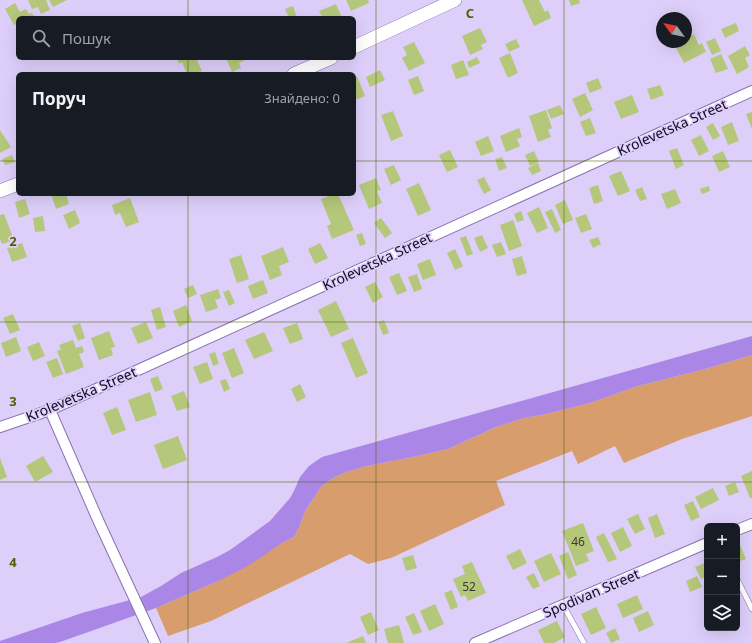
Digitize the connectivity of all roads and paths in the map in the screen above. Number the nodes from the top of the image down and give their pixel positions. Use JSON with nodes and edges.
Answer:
{"nodes":[{"id":1,"x":455,"y":0,"type":"edge"},
{"id":2,"x":356,"y":46,"type":"edge"},
{"id":3,"x":326,"y":60,"type":"edge"},
{"id":4,"x":299,"y":72,"type":"edge"},
{"id":5,"x":752,"y":91,"type":"edge"},
{"id":6,"x":16,"y":185,"type":"edge"},
{"id":7,"x":0,"y":191,"type":"edge"},
{"id":8,"x":50,"y":410,"type":"junction"},
{"id":9,"x":0,"y":428,"type":"edge"},
{"id":10,"x":752,"y":524,"type":"edge"},
{"id":11,"x":740,"y":529,"type":"edge"},
{"id":12,"x":704,"y":544,"type":"edge"},
{"id":13,"x":740,"y":585,"type":"edge"},
{"id":14,"x":563,"y":605,"type":"junction"},
{"id":15,"x":752,"y":609,"type":"edge"},
{"id":16,"x":155,"y":643,"type":"edge"},
{"id":17,"x":475,"y":643,"type":"edge"},
{"id":18,"x":584,"y":643,"type":"edge"}],
"edges":[{"from":1,"to":2,"type":"street"},
{"from":3,"to":4,"type":"street"},
{"from":5,"to":8,"type":"street","name":"Krolevetska Street"},
{"from":6,"to":7,"type":"street"},
{"from":8,"to":9,"type":"street","name":"Krolevetska Street"},
{"from":8,"to":16,"type":"street"},
{"from":10,"to":11,"type":"street"},
{"from":12,"to":14,"type":"street","name":"Spodivan Street"},
{"from":13,"to":15,"type":"lane"},
{"from":14,"to":17,"type":"street","name":"Spodivan Street"},
{"from":14,"to":18,"type":"lane"}]}
